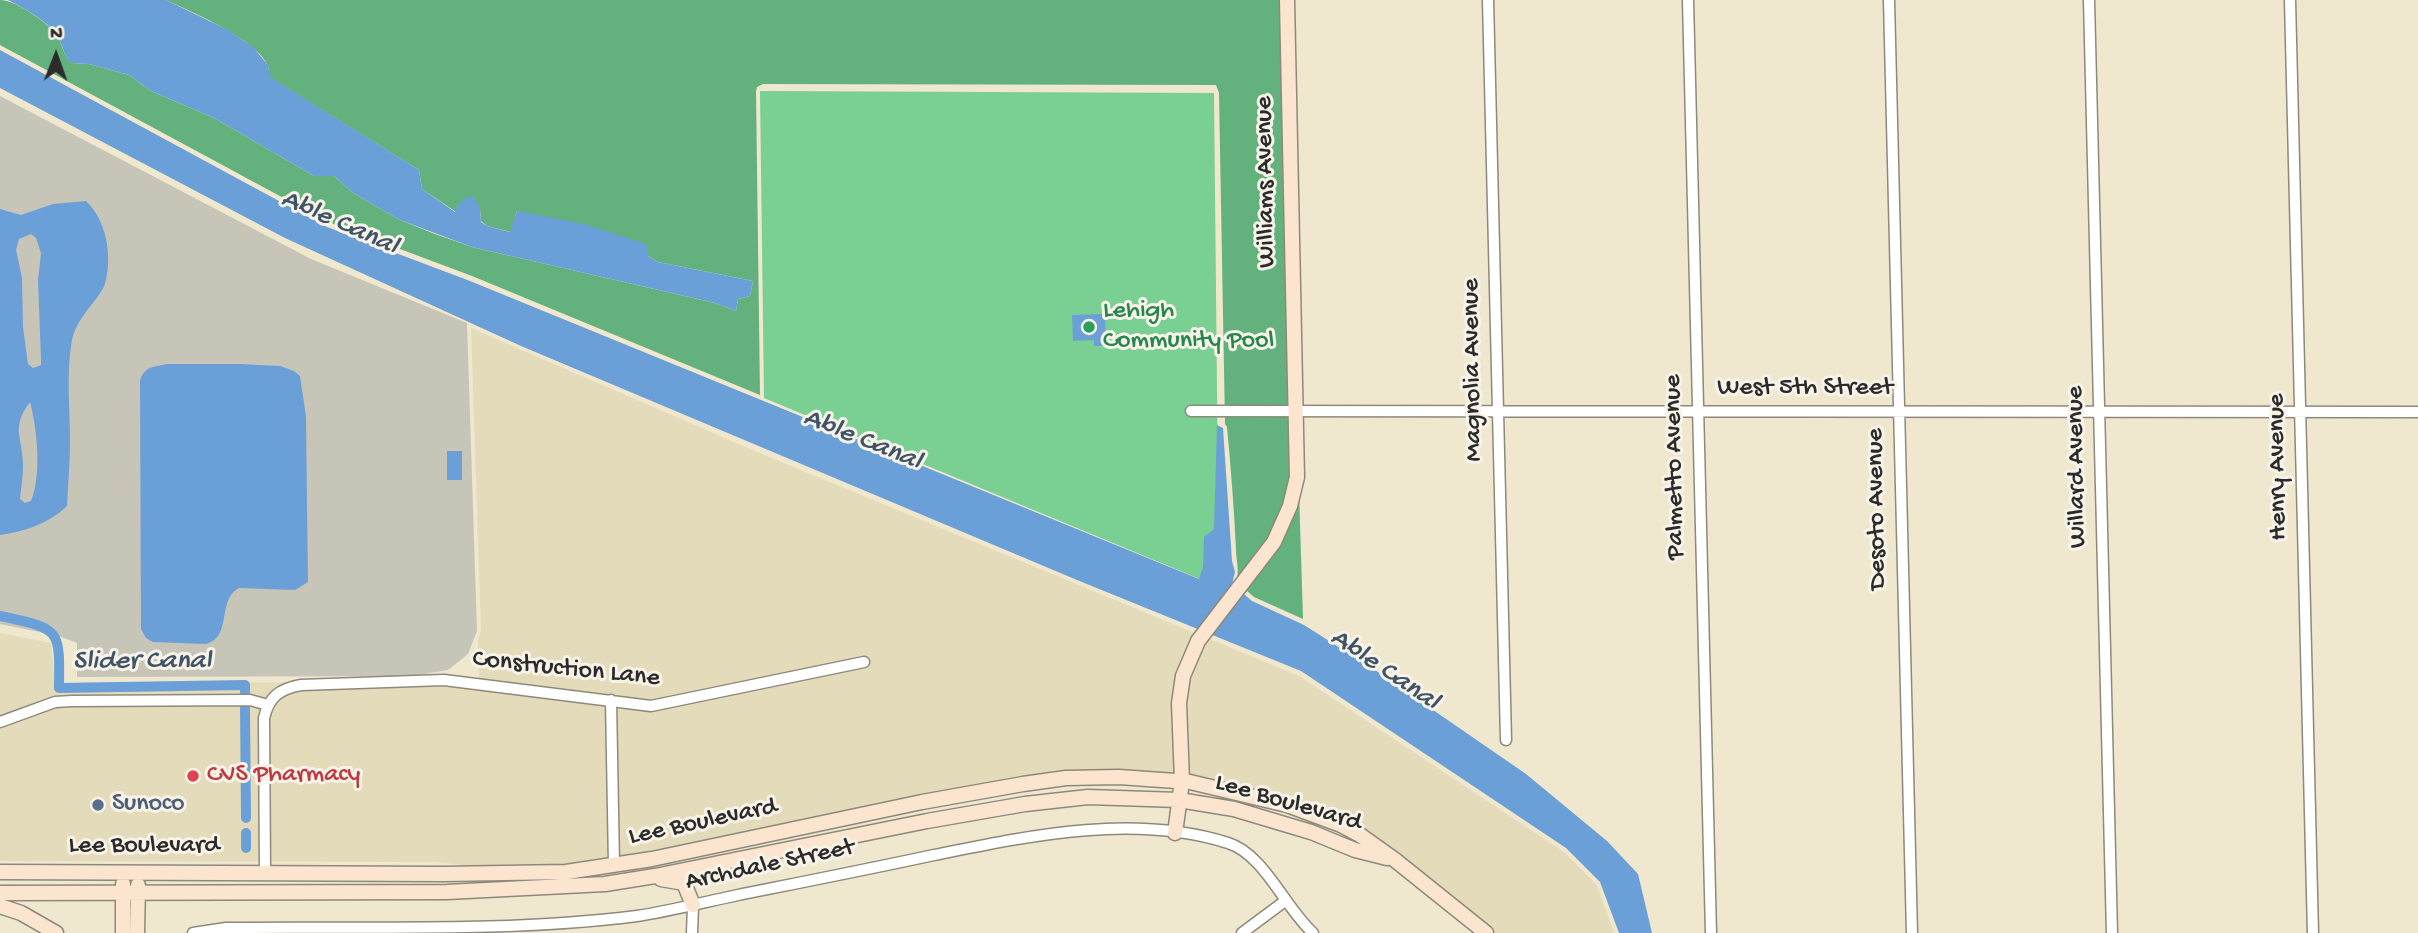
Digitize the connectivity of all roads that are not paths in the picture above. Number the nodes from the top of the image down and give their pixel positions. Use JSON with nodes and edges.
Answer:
{"nodes":[{"id":1,"x":1287,"y":0,"type":"edge"},
{"id":2,"x":1488,"y":0,"type":"edge"},
{"id":3,"x":1688,"y":0,"type":"edge"},
{"id":4,"x":1889,"y":0,"type":"edge"},
{"id":5,"x":2089,"y":0,"type":"edge"},
{"id":6,"x":2290,"y":0,"type":"edge"},
{"id":7,"x":1191,"y":411,"type":"dead end"},
{"id":8,"x":1297,"y":411,"type":"junction"},
{"id":9,"x":1497,"y":411,"type":"junction"},
{"id":10,"x":1698,"y":411,"type":"junction"},
{"id":11,"x":1898,"y":411,"type":"junction"},
{"id":12,"x":2099,"y":412,"type":"junction"},
{"id":13,"x":2300,"y":412,"type":"junction"},
{"id":14,"x":2418,"y":412,"type":"edge"},
{"id":15,"x":864,"y":662,"type":"dead end"},
{"id":16,"x":611,"y":700,"type":"junction"},
{"id":17,"x":268,"y":705,"type":"junction"},
{"id":18,"x":0,"y":722,"type":"edge"},
{"id":19,"x":1506,"y":740,"type":"dead end"},
{"id":20,"x":1182,"y":780,"type":"junction"},
{"id":21,"x":1179,"y":800,"type":"junction"},
{"id":22,"x":838,"y":819,"type":"junction"},
{"id":23,"x":1175,"y":833,"type":"junction"},
{"id":24,"x":751,"y":857,"type":"junction"},
{"id":25,"x":1395,"y":860,"type":"junction"},
{"id":26,"x":614,"y":866,"type":"junction"},
{"id":27,"x":708,"y":866,"type":"junction"},
{"id":28,"x":0,"y":872,"type":"edge"},
{"id":29,"x":131,"y":872,"type":"junction"},
{"id":30,"x":265,"y":873,"type":"junction"},
{"id":31,"x":430,"y":874,"type":"junction"},
{"id":32,"x":650,"y":877,"type":"junction"},
{"id":33,"x":617,"y":883,"type":"junction"},
{"id":34,"x":362,"y":891,"type":"junction"},
{"id":35,"x":130,"y":892,"type":"junction"},
{"id":36,"x":0,"y":893,"type":"edge"},
{"id":37,"x":1285,"y":901,"type":"junction"},
{"id":38,"x":693,"y":905,"type":"junction"},
{"id":39,"x":0,"y":906,"type":"edge"},
{"id":40,"x":141,"y":929,"type":"edge"},
{"id":41,"x":56,"y":933,"type":"edge"},
{"id":42,"x":124,"y":933,"type":"edge"},
{"id":43,"x":193,"y":933,"type":"edge"},
{"id":44,"x":692,"y":933,"type":"edge"},
{"id":45,"x":1242,"y":933,"type":"edge"},
{"id":46,"x":1313,"y":933,"type":"edge"},
{"id":47,"x":1486,"y":933,"type":"edge"},
{"id":48,"x":1711,"y":933,"type":"edge"},
{"id":49,"x":1912,"y":933,"type":"edge"},
{"id":50,"x":2112,"y":933,"type":"edge"},
{"id":51,"x":2313,"y":933,"type":"edge"}],
"edges":[{"from":1,"to":8,"type":"main road","name":"Williams Avenue"},
{"from":2,"to":9,"type":"street","name":"Magnolia Avenue"},
{"from":3,"to":10,"type":"street","name":"Palmetto Avenue"},
{"from":4,"to":11,"type":"street","name":"Desoto Avenue"},
{"from":5,"to":12,"type":"street","name":"Willard Avenue"},
{"from":6,"to":13,"type":"street","name":"Henry Avenue"},
{"from":7,"to":8,"type":"street","name":"West 5th Street"},
{"from":8,"to":9,"type":"street","name":"West 5th Street"},
{"from":8,"to":20,"type":"main road","name":"Williams Avenue"},
{"from":9,"to":10,"type":"street","name":"West 5th Street"},
{"from":9,"to":19,"type":"street","name":"Magnolia Avenue"},
{"from":10,"to":11,"type":"street","name":"West 5th Street"},
{"from":10,"to":48,"type":"street","name":"Palmetto Avenue"},
{"from":11,"to":12,"type":"street","name":"West 5th Street"},
{"from":11,"to":49,"type":"street","name":"Desoto Avenue"},
{"from":12,"to":13,"type":"street","name":"West 5th Street"},
{"from":12,"to":50,"type":"street","name":"Willard Avenue"},
{"from":13,"to":14,"type":"street","name":"West 5th Street"},
{"from":13,"to":51,"type":"street","name":"Henry Avenue"},
{"from":15,"to":16,"type":"street","name":"Construction Lane"},
{"from":16,"to":17,"type":"street","name":"Construction Lane"},
{"from":16,"to":26,"type":"street"},
{"from":17,"to":18,"type":"street"},
{"from":17,"to":30,"type":"street"},
{"from":20,"to":21,"type":"main road","name":"Williams Avenue"},
{"from":20,"to":22,"type":"main road","name":"Lee Boulevard"},
{"from":20,"to":25,"type":"main road","name":"Lee Boulevard"},
{"from":21,"to":23,"type":"main road","name":"Williams Avenue"},
{"from":21,"to":24,"type":"main road","name":"Lee Boulevard"},
{"from":21,"to":25,"type":"main road","name":"Lee Boulevard"},
{"from":22,"to":24,"type":"main road"},
{"from":22,"to":26,"type":"main road","name":"Lee Boulevard"},
{"from":23,"to":37,"type":"street","name":"Archdale Street"},
{"from":23,"to":38,"type":"street","name":"Archdale Street"},
{"from":24,"to":27,"type":"main road","name":"Lee Boulevard"},
{"from":25,"to":47,"type":"main road","name":"Lee Boulevard"},
{"from":26,"to":31,"type":"main road","name":"Lee Boulevard"},
{"from":26,"to":33,"type":"main road"},
{"from":27,"to":32,"type":"main road","name":"Lee Boulevard"},
{"from":27,"to":38,"type":"main road"},
{"from":28,"to":29,"type":"main road","name":"Lee Boulevard"},
{"from":29,"to":30,"type":"main road","name":"Lee Boulevard"},
{"from":29,"to":35,"type":"main road"},
{"from":30,"to":31,"type":"main road","name":"Lee Boulevard"},
{"from":31,"to":34,"type":"main road"},
{"from":32,"to":33,"type":"main road","name":"Lee Boulevard"},
{"from":32,"to":38,"type":"main road"},
{"from":33,"to":34,"type":"main road","name":"Lee Boulevard"},
{"from":34,"to":35,"type":"main road","name":"Lee Boulevard"},
{"from":35,"to":36,"type":"main road","name":"Lee Boulevard"},
{"from":35,"to":40,"type":"main road"},
{"from":35,"to":42,"type":"main road"},
{"from":37,"to":45,"type":"street"},
{"from":37,"to":46,"type":"street","name":"Archdale Street"},
{"from":38,"to":43,"type":"street","name":"Archdale Street"},
{"from":38,"to":44,"type":"street"},
{"from":39,"to":41,"type":"main road"}]}
